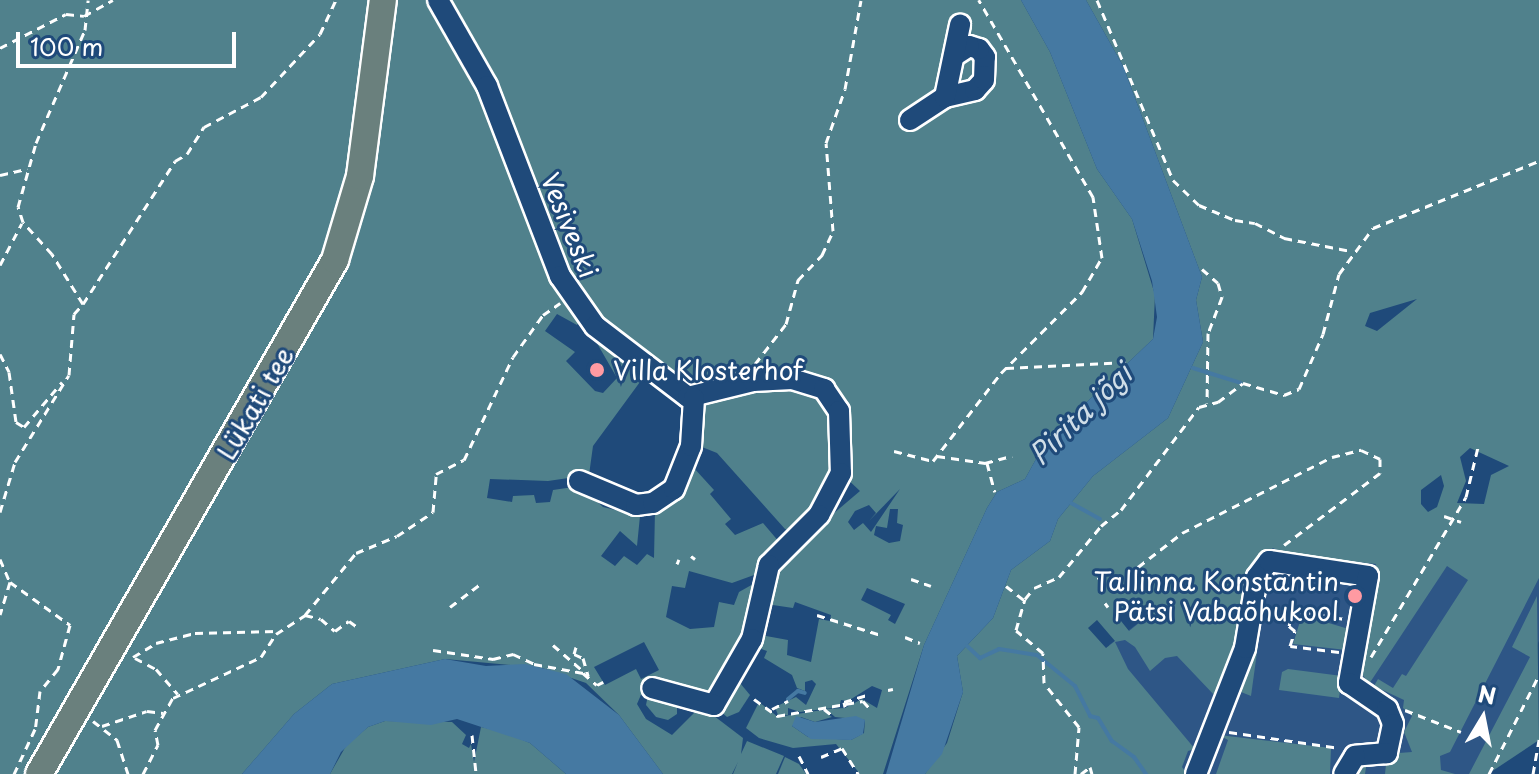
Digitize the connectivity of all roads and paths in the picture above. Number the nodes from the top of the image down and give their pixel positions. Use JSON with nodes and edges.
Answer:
{"nodes":[{"id":1,"x":88,"y":0,"type":"edge"},
{"id":2,"x":113,"y":0,"type":"edge"},
{"id":3,"x":336,"y":0,"type":"edge"},
{"id":4,"x":383,"y":0,"type":"edge"},
{"id":5,"x":438,"y":0,"type":"edge"},
{"id":6,"x":861,"y":0,"type":"edge"},
{"id":7,"x":979,"y":0,"type":"edge"},
{"id":8,"x":1097,"y":0,"type":"edge"},
{"id":9,"x":84,"y":16,"type":"junction"},
{"id":10,"x":960,"y":25,"type":"dead end"},
{"id":11,"x":0,"y":48,"type":"edge"},
{"id":12,"x":955,"y":55,"type":"junction"},
{"id":13,"x":945,"y":97,"type":"junction"},
{"id":14,"x":910,"y":120,"type":"dead end"},
{"id":15,"x":1539,"y":161,"type":"edge"},
{"id":16,"x":29,"y":169,"type":"junction"},
{"id":17,"x":0,"y":175,"type":"edge"},
{"id":18,"x":23,"y":222,"type":"junction"},
{"id":19,"x":1351,"y":251,"type":"junction"},
{"id":20,"x":0,"y":265,"type":"edge"},
{"id":21,"x":1202,"y":269,"type":"dead end"},
{"id":22,"x":571,"y":297,"type":"junction"},
{"id":23,"x":83,"y":304,"type":"junction"},
{"id":24,"x":0,"y":354,"type":"edge"},
{"id":25,"x":1128,"y":362,"type":"dead end"},
{"id":26,"x":1006,"y":368,"type":"junction"},
{"id":27,"x":69,"y":375,"type":"junction"},
{"id":28,"x":738,"y":385,"type":"junction"},
{"id":29,"x":694,"y":398,"type":"junction"},
{"id":30,"x":1207,"y":403,"type":"junction"},
{"id":31,"x":1478,"y":447,"type":"dead end"},
{"id":32,"x":894,"y":451,"type":"dead end"},
{"id":33,"x":937,"y":456,"type":"junction"},
{"id":34,"x":1012,"y":456,"type":"dead end"},
{"id":35,"x":987,"y":463,"type":"junction"},
{"id":36,"x":579,"y":481,"type":"dead end"},
{"id":37,"x":995,"y":492,"type":"dead end"},
{"id":38,"x":0,"y":512,"type":"edge"},
{"id":39,"x":1444,"y":516,"type":"dead end"},
{"id":40,"x":1461,"y":522,"type":"dead end"},
{"id":41,"x":1276,"y":556,"type":"junction"},
{"id":42,"x":0,"y":559,"type":"edge"},
{"id":43,"x":911,"y":579,"type":"dead end"},
{"id":44,"x":10,"y":582,"type":"junction"},
{"id":45,"x":483,"y":582,"type":"dead end"},
{"id":46,"x":1116,"y":584,"type":"dead end"},
{"id":47,"x":931,"y":586,"type":"dead end"},
{"id":48,"x":1006,"y":586,"type":"dead end"},
{"id":49,"x":1024,"y":600,"type":"junction"},
{"id":50,"x":450,"y":607,"type":"dead end"},
{"id":51,"x":0,"y":615,"type":"edge"},
{"id":52,"x":305,"y":615,"type":"junction"},
{"id":53,"x":817,"y":615,"type":"dead end"},
{"id":54,"x":1342,"y":619,"type":"dead end"},
{"id":55,"x":356,"y":626,"type":"dead end"},
{"id":56,"x":281,"y":630,"type":"junction"},
{"id":57,"x":881,"y":635,"type":"dead end"},
{"id":58,"x":905,"y":637,"type":"dead end"},
{"id":59,"x":920,"y":643,"type":"dead end"},
{"id":60,"x":553,"y":645,"type":"dead end"},
{"id":61,"x":576,"y":647,"type":"dead end"},
{"id":62,"x":433,"y":650,"type":"dead end"},
{"id":63,"x":122,"y":654,"type":"junction"},
{"id":64,"x":1360,"y":656,"type":"junction"},
{"id":65,"x":582,"y":673,"type":"junction"},
{"id":66,"x":1539,"y":675,"type":"edge"},
{"id":67,"x":588,"y":676,"type":"junction"},
{"id":68,"x":603,"y":682,"type":"dead end"},
{"id":69,"x":652,"y":688,"type":"dead end"},
{"id":70,"x":178,"y":694,"type":"junction"},
{"id":71,"x":867,"y":695,"type":"dead end"},
{"id":72,"x":754,"y":699,"type":"dead end"},
{"id":73,"x":845,"y":707,"type":"junction"},
{"id":74,"x":772,"y":709,"type":"junction"},
{"id":75,"x":822,"y":709,"type":"junction"},
{"id":76,"x":871,"y":710,"type":"dead end"},
{"id":77,"x":75,"y":712,"type":"junction"},
{"id":78,"x":165,"y":712,"type":"junction"},
{"id":79,"x":1391,"y":712,"type":"junction"},
{"id":80,"x":790,"y":713,"type":"junction"},
{"id":81,"x":833,"y":716,"type":"dead end"},
{"id":82,"x":102,"y":726,"type":"junction"},
{"id":83,"x":1213,"y":728,"type":"junction"},
{"id":84,"x":1461,"y":732,"type":"dead end"},
{"id":85,"x":472,"y":735,"type":"dead end"},
{"id":86,"x":1539,"y":740,"type":"edge"},
{"id":87,"x":1347,"y":749,"type":"dead end"},
{"id":88,"x":799,"y":756,"type":"dead end"},
{"id":89,"x":821,"y":757,"type":"dead end"},
{"id":90,"x":14,"y":774,"type":"edge"},
{"id":91,"x":39,"y":774,"type":"edge"},
{"id":92,"x":128,"y":774,"type":"edge"},
{"id":93,"x":143,"y":774,"type":"edge"},
{"id":94,"x":476,"y":774,"type":"edge"},
{"id":95,"x":808,"y":774,"type":"edge"},
{"id":96,"x":858,"y":774,"type":"edge"},
{"id":97,"x":1075,"y":774,"type":"edge"},
{"id":98,"x":1081,"y":774,"type":"edge"},
{"id":99,"x":1092,"y":774,"type":"edge"},
{"id":100,"x":1196,"y":774,"type":"edge"},
{"id":101,"x":1344,"y":774,"type":"edge"},
{"id":102,"x":1489,"y":774,"type":"edge"},
{"id":103,"x":1533,"y":774,"type":"edge"}],
"edges":[{"from":1,"to":9,"type":"path"},
{"from":2,"to":9,"type":"path"},
{"from":3,"to":23,"type":"path"},
{"from":4,"to":63,"type":"main road","name":"Lükati tee"},
{"from":5,"to":22,"type":"street","name":"Vesiveski"},
{"from":6,"to":28,"type":"path"},
{"from":7,"to":26,"type":"path"},
{"from":8,"to":19,"type":"path"},
{"from":9,"to":11,"type":"path"},
{"from":9,"to":16,"type":"path"},
{"from":10,"to":12,"type":"street"},
{"from":12,"to":13,"type":"street"},
{"from":12,"to":13,"type":"street"},
{"from":13,"to":14,"type":"street"},
{"from":15,"to":19,"type":"path"},
{"from":16,"to":17,"type":"path"},
{"from":16,"to":18,"type":"path"},
{"from":18,"to":20,"type":"path"},
{"from":18,"to":23,"type":"path"},
{"from":19,"to":30,"type":"path"},
{"from":21,"to":30,"type":"path"},
{"from":22,"to":29,"type":"street","name":"Vesiveski"},
{"from":22,"to":52,"type":"path"},
{"from":23,"to":27,"type":"path"},
{"from":24,"to":27,"type":"path"},
{"from":25,"to":26,"type":"path"},
{"from":26,"to":33,"type":"path"},
{"from":27,"to":38,"type":"path"},
{"from":28,"to":29,"type":"street"},
{"from":28,"to":69,"type":"street"},
{"from":29,"to":36,"type":"street"},
{"from":30,"to":49,"type":"path"},
{"from":31,"to":64,"type":"path"},
{"from":32,"to":33,"type":"path"},
{"from":33,"to":35,"type":"path"},
{"from":34,"to":35,"type":"path"},
{"from":35,"to":37,"type":"path"},
{"from":39,"to":40,"type":"path","bridge":true},
{"from":41,"to":46,"type":"path"},
{"from":41,"to":64,"type":"street"},
{"from":41,"to":83,"type":"street"},
{"from":42,"to":44,"type":"path"},
{"from":43,"to":47,"type":"path"},
{"from":44,"to":51,"type":"path"},
{"from":44,"to":90,"type":"path"},
{"from":45,"to":50,"type":"path"},
{"from":48,"to":49,"type":"path"},
{"from":49,"to":97,"type":"path"},
{"from":52,"to":55,"type":"path"},
{"from":52,"to":56,"type":"path"},
{"from":53,"to":57,"type":"path"},
{"from":54,"to":64,"type":"path"},
{"from":56,"to":63,"type":"path"},
{"from":56,"to":70,"type":"path"},
{"from":58,"to":59,"type":"path"},
{"from":60,"to":65,"type":"path"},
{"from":61,"to":67,"type":"path"},
{"from":62,"to":65,"type":"path"},
{"from":63,"to":70,"type":"path"},
{"from":63,"to":77,"type":"main road","name":"Lükati tee"},
{"from":64,"to":79,"type":"street"},
{"from":65,"to":67,"type":"path"},
{"from":66,"to":102,"type":"path"},
{"from":67,"to":68,"type":"path"},
{"from":70,"to":78,"type":"path"},
{"from":71,"to":73,"type":"path"},
{"from":72,"to":74,"type":"path"},
{"from":73,"to":75,"type":"path"},
{"from":73,"to":76,"type":"path"},
{"from":74,"to":80,"type":"path"},
{"from":74,"to":80,"type":"path"},
{"from":75,"to":80,"type":"path"},
{"from":75,"to":81,"type":"path"},
{"from":77,"to":82,"type":"path"},
{"from":77,"to":91,"type":"main road","name":"Lükati tee"},
{"from":78,"to":82,"type":"path"},
{"from":78,"to":93,"type":"path"},
{"from":79,"to":84,"type":"path"},
{"from":79,"to":101,"type":"street"},
{"from":82,"to":92,"type":"path"},
{"from":83,"to":87,"type":"path"},
{"from":83,"to":100,"type":"street"},
{"from":85,"to":94,"type":"path"},
{"from":86,"to":103,"type":"path"},
{"from":88,"to":95,"type":"path"},
{"from":89,"to":96,"type":"path"},
{"from":98,"to":99,"type":"path"}]}
